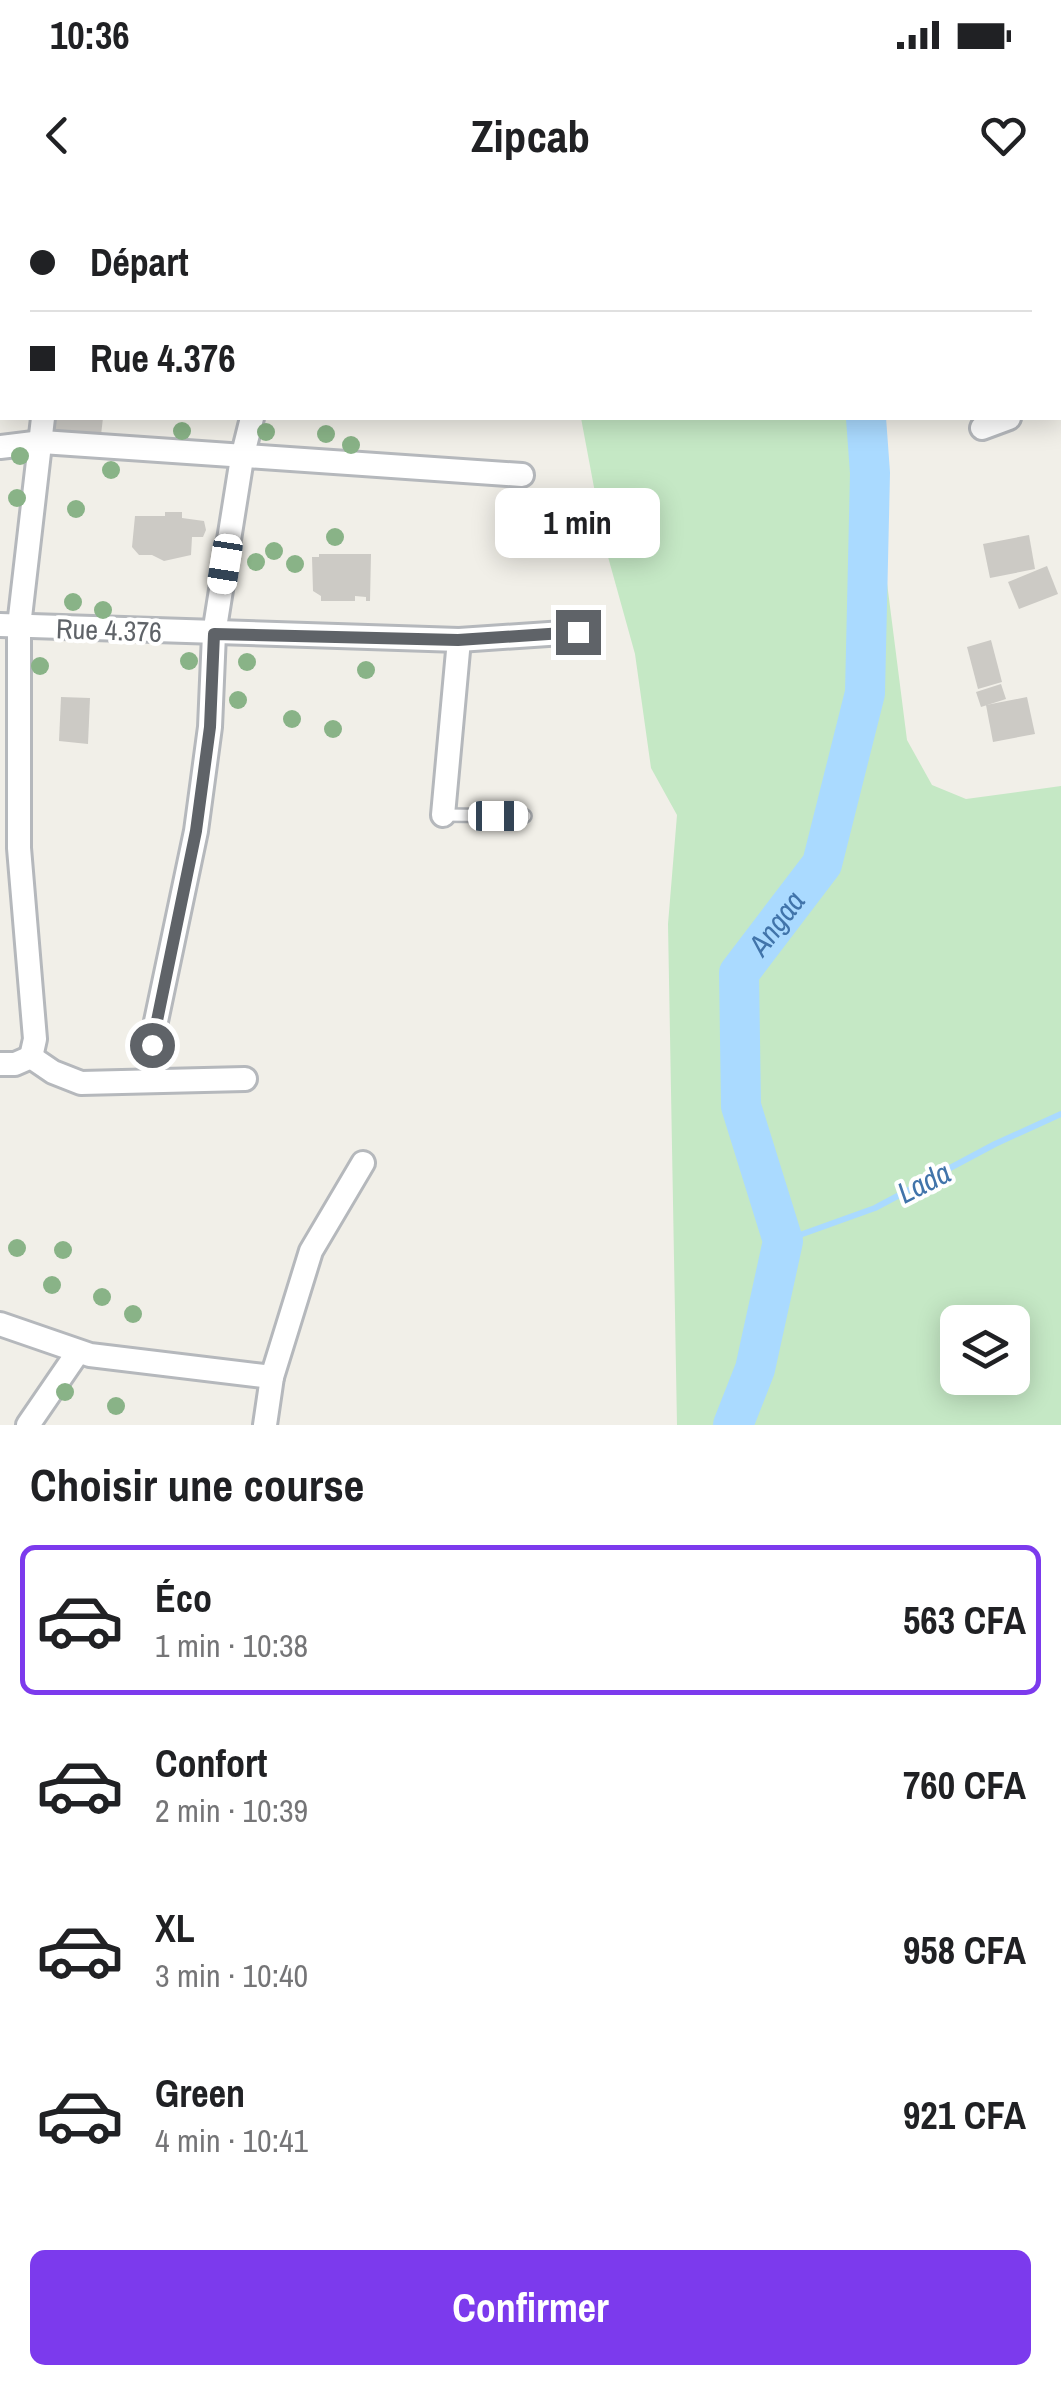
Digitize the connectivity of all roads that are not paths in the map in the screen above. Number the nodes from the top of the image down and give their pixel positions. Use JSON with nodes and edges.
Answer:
{"nodes":[{"id":1,"x":43,"y":420,"type":"edge"},
{"id":2,"x":252,"y":420,"type":"edge"},
{"id":3,"x":1003,"y":420,"type":"edge"},
{"id":4,"x":982,"y":428,"type":"dead end"},
{"id":5,"x":42,"y":442,"type":"junction"},
{"id":6,"x":0,"y":447,"type":"edge"},
{"id":7,"x":242,"y":458,"type":"junction"},
{"id":8,"x":522,"y":475,"type":"dead end"},
{"id":9,"x":9,"y":626,"type":"edge"},
{"id":10,"x":578,"y":632,"type":"dead end"},
{"id":11,"x":214,"y":634,"type":"junction"},
{"id":12,"x":458,"y":640,"type":"junction"},
{"id":13,"x":444,"y":815,"type":"joint"},
{"id":14,"x":525,"y":816,"type":"dead end"},
{"id":15,"x":9,"y":848,"type":"edge"},
{"id":16,"x":31,"y":1057,"type":"junction"},
{"id":17,"x":0,"y":1064,"type":"edge"},
{"id":18,"x":245,"y":1079,"type":"dead end"},
{"id":19,"x":153,"y":1080,"type":"junction"},
{"id":20,"x":363,"y":1163,"type":"dead end"},
{"id":21,"x":0,"y":1324,"type":"edge"},
{"id":22,"x":78,"y":1352,"type":"junction"},
{"id":23,"x":272,"y":1377,"type":"junction"},
{"id":24,"x":28,"y":1425,"type":"edge"},
{"id":25,"x":265,"y":1425,"type":"edge"}],
"edges":[{"from":1,"to":5,"type":"street"},
{"from":2,"to":7,"type":"street"},
{"from":3,"to":4,"type":"street"},
{"from":5,"to":6,"type":"street"},
{"from":5,"to":7,"type":"street"},
{"from":5,"to":9,"type":"street"},
{"from":7,"to":8,"type":"street"},
{"from":7,"to":11,"type":"street"},
{"from":9,"to":11,"type":"street","name":"Rue 4.376"},
{"from":9,"to":15,"type":"street"},
{"from":10,"to":12,"type":"street","name":"Rue 4.376"},
{"from":11,"to":12,"type":"street","name":"Rue 4.376"},
{"from":11,"to":19,"type":"street"},
{"from":12,"to":13,"type":"street"},
{"from":13,"to":14,"type":"lane"},
{"from":15,"to":16,"type":"street"},
{"from":16,"to":17,"type":"street"},
{"from":16,"to":19,"type":"street"},
{"from":18,"to":19,"type":"street"},
{"from":20,"to":23,"type":"street"},
{"from":21,"to":22,"type":"street"},
{"from":22,"to":23,"type":"street"},
{"from":22,"to":24,"type":"street"},
{"from":23,"to":25,"type":"street"}]}
